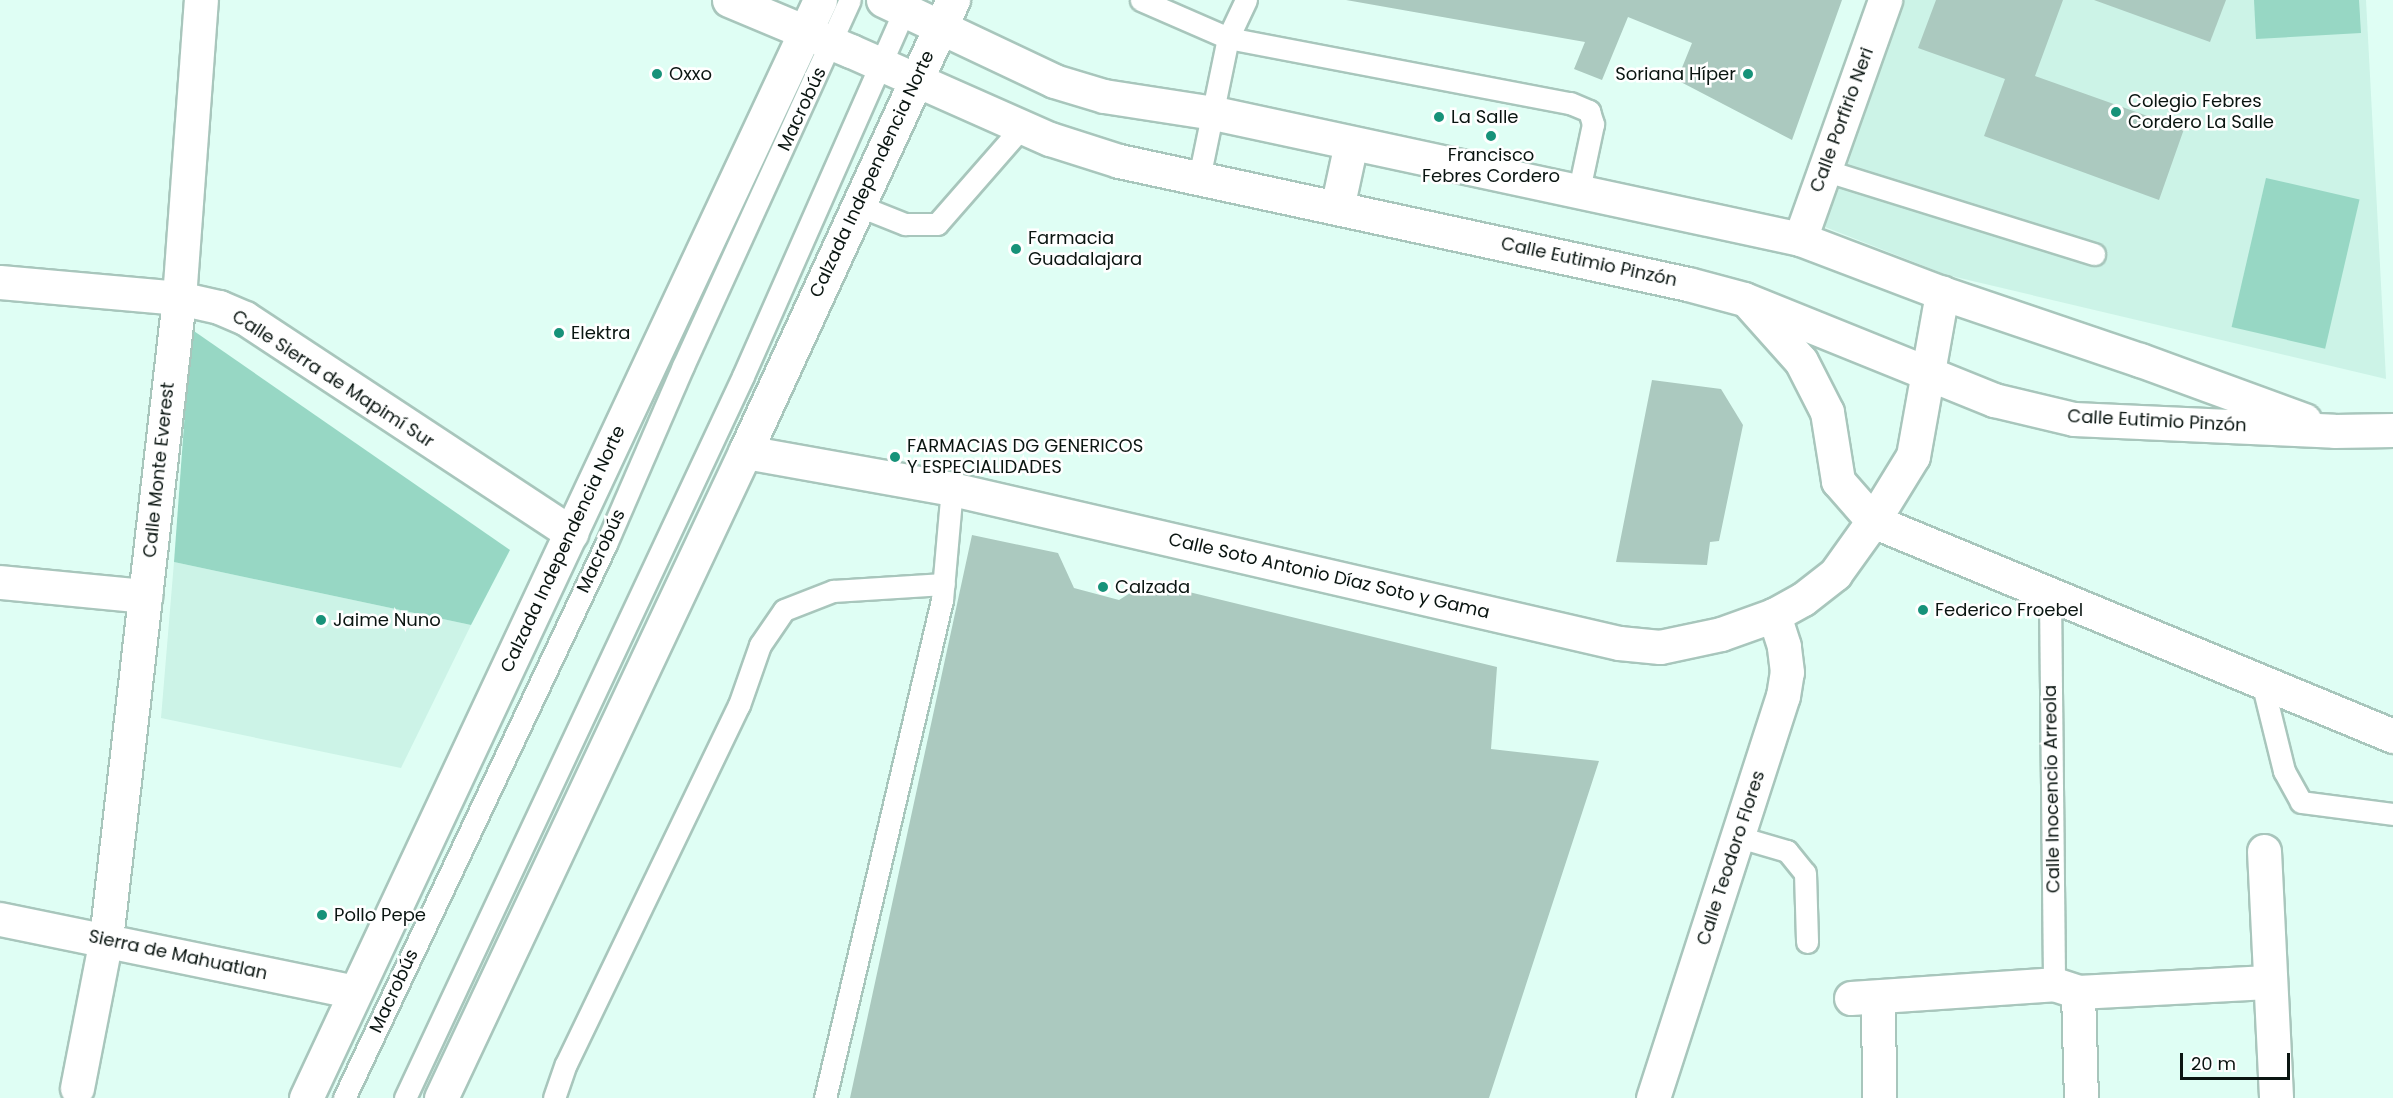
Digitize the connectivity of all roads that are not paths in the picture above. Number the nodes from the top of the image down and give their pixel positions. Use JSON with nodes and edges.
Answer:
{"nodes":[{"id":1,"x":201,"y":0,"type":"edge"},
{"id":2,"x":729,"y":0,"type":"edge"},
{"id":3,"x":820,"y":0,"type":"edge"},
{"id":4,"x":850,"y":0,"type":"edge"},
{"id":5,"x":1141,"y":0,"type":"edge"},
{"id":6,"x":1246,"y":0,"type":"edge"},
{"id":7,"x":1885,"y":0,"type":"edge"},
{"id":8,"x":899,"y":4,"type":"edge"},
{"id":9,"x":946,"y":14,"type":"edge"},
{"id":10,"x":1228,"y":38,"type":"junction"},
{"id":11,"x":830,"y":41,"type":"junction"},
{"id":12,"x":881,"y":65,"type":"junction"},
{"id":13,"x":914,"y":80,"type":"junction"},
{"id":14,"x":1214,"y":113,"type":"junction"},
{"id":15,"x":1022,"y":127,"type":"junction"},
{"id":16,"x":1351,"y":144,"type":"junction"},
{"id":17,"x":1824,"y":170,"type":"junction"},
{"id":18,"x":1199,"y":178,"type":"junction"},
{"id":19,"x":1580,"y":190,"type":"junction"},
{"id":20,"x":856,"y":205,"type":"junction"},
{"id":21,"x":1337,"y":208,"type":"junction"},
{"id":22,"x":1800,"y":239,"type":"junction"},
{"id":23,"x":2094,"y":254,"type":"dead end"},
{"id":24,"x":0,"y":282,"type":"edge"},
{"id":25,"x":1942,"y":293,"type":"junction"},
{"id":26,"x":179,"y":298,"type":"junction"},
{"id":27,"x":1744,"y":299,"type":"junction"},
{"id":28,"x":1927,"y":373,"type":"junction"},
{"id":29,"x":2393,"y":430,"type":"edge"},
{"id":30,"x":2334,"y":431,"type":"junction"},
{"id":31,"x":745,"y":452,"type":"junction"},
{"id":32,"x":952,"y":489,"type":"junction"},
{"id":33,"x":1873,"y":521,"type":"junction"},
{"id":34,"x":571,"y":533,"type":"junction"},
{"id":35,"x":0,"y":582,"type":"edge"},
{"id":36,"x":944,"y":584,"type":"junction"},
{"id":37,"x":2050,"y":595,"type":"junction"},
{"id":38,"x":145,"y":596,"type":"junction"},
{"id":39,"x":1774,"y":615,"type":"junction"},
{"id":40,"x":2262,"y":682,"type":"junction"},
{"id":41,"x":2393,"y":736,"type":"edge"},
{"id":42,"x":2393,"y":814,"type":"edge"},
{"id":43,"x":1739,"y":837,"type":"junction"},
{"id":44,"x":2264,"y":851,"type":"dead end"},
{"id":45,"x":0,"y":919,"type":"edge"},
{"id":46,"x":106,"y":939,"type":"junction"},
{"id":47,"x":1807,"y":942,"type":"dead end"},
{"id":48,"x":2268,"y":982,"type":"junction"},
{"id":49,"x":2066,"y":988,"type":"junction"},
{"id":50,"x":355,"y":993,"type":"junction"},
{"id":51,"x":77,"y":1088,"type":"dead end"},
{"id":52,"x":306,"y":1098,"type":"edge"},
{"id":53,"x":344,"y":1098,"type":"edge"},
{"id":54,"x":405,"y":1098,"type":"edge"},
{"id":55,"x":441,"y":1098,"type":"edge"},
{"id":56,"x":554,"y":1098,"type":"edge"},
{"id":57,"x":825,"y":1098,"type":"edge"},
{"id":58,"x":1653,"y":1098,"type":"edge"},
{"id":59,"x":1879,"y":1098,"type":"edge"},
{"id":60,"x":2081,"y":1098,"type":"edge"},
{"id":61,"x":2276,"y":1098,"type":"edge"}],
"edges":[{"from":1,"to":26,"type":"street","name":"Calle Monte Everest"},
{"from":2,"to":11,"type":"street","name":"Calle Eutimio Pinzón"},
{"from":3,"to":11,"type":"street","name":"Calzada Independencia Norte"},
{"from":4,"to":11,"type":"lane","name":"Macrobús"},
{"from":5,"to":10,"type":"lane"},
{"from":6,"to":10,"type":"lane"},
{"from":7,"to":17,"type":"street","name":"Calle Porfirio Neri"},
{"from":8,"to":9,"type":"street","name":"Calle Eutimio Pinzón"},
{"from":8,"to":12,"type":"lane"},
{"from":9,"to":13,"type":"street","name":"Calzada Independencia Norte"},
{"from":9,"to":14,"type":"street","name":"Calle Eutimio Pinzón"},
{"from":10,"to":14,"type":"lane"},
{"from":10,"to":19,"type":"lane"},
{"from":11,"to":12,"type":"street","name":"Calle Eutimio Pinzón"},
{"from":11,"to":34,"type":"street","name":"Calzada Independencia Norte"},
{"from":11,"to":53,"type":"lane","name":"Macrobús"},
{"from":12,"to":13,"type":"street","name":"Calle Eutimio Pinzón"},
{"from":12,"to":54,"type":"lane"},
{"from":13,"to":15,"type":"street","name":"Calle Eutimio Pinzón"},
{"from":13,"to":20,"type":"street","name":"Calzada Independencia Norte"},
{"from":14,"to":16,"type":"street","name":"Calle Eutimio Pinzón"},
{"from":14,"to":18,"type":"lane"},
{"from":15,"to":18,"type":"street","name":"Calle Eutimio Pinzón"},
{"from":15,"to":20,"type":"lane"},
{"from":16,"to":19,"type":"street","name":"Calle Eutimio Pinzón"},
{"from":16,"to":21,"type":"street"},
{"from":17,"to":22,"type":"street","name":"Calle Porfirio Neri"},
{"from":17,"to":23,"type":"lane"},
{"from":18,"to":21,"type":"street","name":"Calle Eutimio Pinzón"},
{"from":19,"to":22,"type":"street","name":"Calle Eutimio Pinzón"},
{"from":20,"to":31,"type":"street","name":"Calzada Independencia Norte"},
{"from":21,"to":27,"type":"street","name":"Calle Eutimio Pinzón"},
{"from":22,"to":25,"type":"street","name":"Calle Eutimio Pinzón"},
{"from":24,"to":26,"type":"street","name":"Calle Sierra de Mapimí Sur"},
{"from":25,"to":28,"type":"street"},
{"from":25,"to":30,"type":"street","name":"Calle Eutimio Pinzón"},
{"from":26,"to":34,"type":"street","name":"Calle Sierra de Mapimí Sur"},
{"from":26,"to":38,"type":"street","name":"Calle Monte Everest"},
{"from":27,"to":28,"type":"street","name":"Calle Eutimio Pinzón"},
{"from":27,"to":33,"type":"street"},
{"from":28,"to":30,"type":"street","name":"Calle Eutimio Pinzón"},
{"from":28,"to":33,"type":"street"},
{"from":29,"to":30,"type":"street","name":"Calle Eutimio Pinzón"},
{"from":31,"to":32,"type":"street","name":"Calle Soto Antonio Díaz Soto y Gama"},
{"from":31,"to":55,"type":"street","name":"Calzada Independencia Norte"},
{"from":32,"to":36,"type":"lane"},
{"from":32,"to":39,"type":"street","name":"Calle Soto Antonio Díaz Soto y Gama"},
{"from":33,"to":37,"type":"street"},
{"from":33,"to":39,"type":"street","name":"Calle Soto Antonio Díaz Soto y Gama"},
{"from":34,"to":50,"type":"street","name":"Calzada Independencia Norte"},
{"from":35,"to":38,"type":"street"},
{"from":36,"to":56,"type":"lane"},
{"from":36,"to":57,"type":"lane"},
{"from":37,"to":40,"type":"street"},
{"from":37,"to":49,"type":"lane","name":"Calle Inocencio Arreola"},
{"from":38,"to":46,"type":"street","name":"Calle Monte Everest"},
{"from":39,"to":43,"type":"street","name":"Calle Teodoro Flores"},
{"from":40,"to":41,"type":"street"},
{"from":40,"to":42,"type":"lane"},
{"from":43,"to":47,"type":"lane"},
{"from":43,"to":58,"type":"street","name":"Calle Teodoro Flores"},
{"from":44,"to":48,"type":"street"},
{"from":45,"to":46,"type":"street","name":"Sierra de Mahuatlan"},
{"from":46,"to":50,"type":"street","name":"Sierra de Mahuatlan"},
{"from":46,"to":51,"type":"street","name":"Calle Monte Everest"},
{"from":48,"to":49,"type":"street"},
{"from":48,"to":61,"type":"street"},
{"from":49,"to":59,"type":"street"},
{"from":49,"to":60,"type":"street","name":"Calle Inocencio Arreola"},
{"from":50,"to":52,"type":"street","name":"Calzada Independencia Norte"}]}
